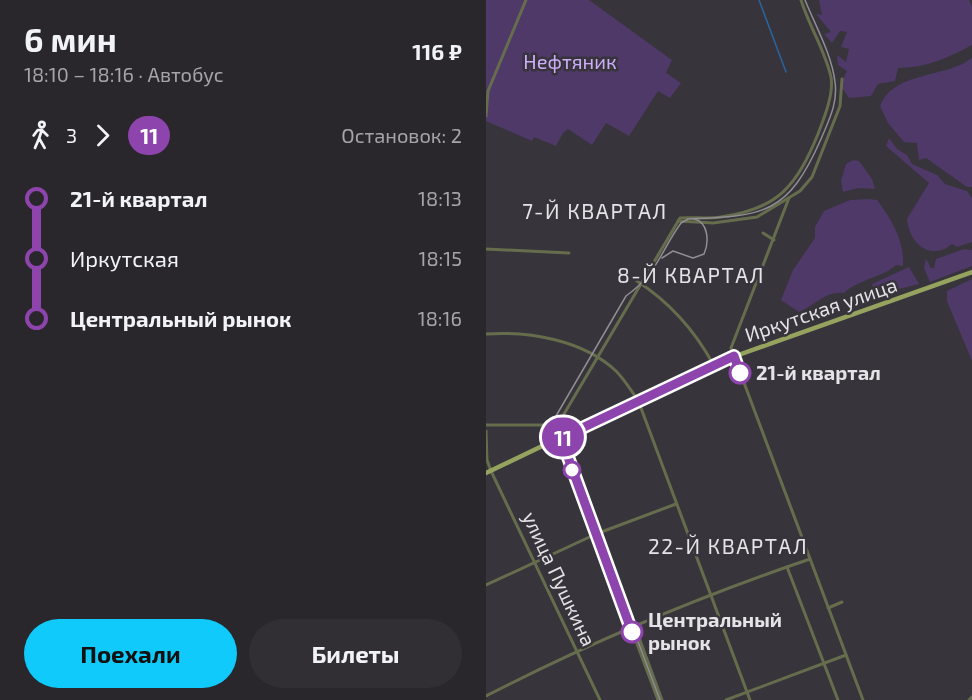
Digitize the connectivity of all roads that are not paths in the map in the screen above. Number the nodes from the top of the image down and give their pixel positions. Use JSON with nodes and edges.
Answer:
{"nodes":[{"id":1,"x":526,"y":0,"type":"edge"},
{"id":2,"x":801,"y":0,"type":"edge"},
{"id":3,"x":842,"y":79,"type":"dead end"},
{"id":4,"x":487,"y":105,"type":"edge"},
{"id":5,"x":486,"y":116,"type":"edge"},
{"id":6,"x":789,"y":198,"type":"junction"},
{"id":7,"x":679,"y":220,"type":"junction"},
{"id":8,"x":763,"y":233,"type":"dead end"},
{"id":9,"x":774,"y":240,"type":"junction"},
{"id":10,"x":486,"y":249,"type":"edge"},
{"id":11,"x":569,"y":253,"type":"dead end"},
{"id":12,"x":972,"y":272,"type":"edge"},
{"id":13,"x":639,"y":282,"type":"junction"},
{"id":14,"x":486,"y":334,"type":"edge"},
{"id":15,"x":734,"y":356,"type":"junction"},
{"id":16,"x":597,"y":357,"type":"junction"},
{"id":17,"x":713,"y":364,"type":"junction"},
{"id":18,"x":638,"y":400,"type":"junction"},
{"id":19,"x":486,"y":425,"type":"edge"},
{"id":20,"x":562,"y":425,"type":"junction"},
{"id":21,"x":486,"y":431,"type":"edge"},
{"id":22,"x":563,"y":437,"type":"junction"},
{"id":23,"x":488,"y":472,"type":"edge"},
{"id":24,"x":676,"y":504,"type":"junction"},
{"id":25,"x":598,"y":533,"type":"junction"},
{"id":26,"x":810,"y":560,"type":"junction"},
{"id":27,"x":534,"y":562,"type":"junction"},
{"id":28,"x":787,"y":567,"type":"junction"},
{"id":29,"x":486,"y":585,"type":"edge"},
{"id":30,"x":709,"y":595,"type":"junction"},
{"id":31,"x":842,"y":602,"type":"dead end"},
{"id":32,"x":828,"y":608,"type":"junction"},
{"id":33,"x":635,"y":625,"type":"junction"},
{"id":34,"x":630,"y":627,"type":"junction"},
{"id":35,"x":576,"y":650,"type":"junction"},
{"id":36,"x":846,"y":656,"type":"junction"},
{"id":37,"x":824,"y":665,"type":"junction"},
{"id":38,"x":747,"y":693,"type":"junction"},
{"id":39,"x":486,"y":696,"type":"edge"},
{"id":40,"x":600,"y":700,"type":"edge"},
{"id":41,"x":658,"y":700,"type":"edge"},
{"id":42,"x":662,"y":700,"type":"edge"},
{"id":43,"x":726,"y":700,"type":"edge"},
{"id":44,"x":750,"y":700,"type":"edge"},
{"id":45,"x":838,"y":700,"type":"edge"},
{"id":46,"x":863,"y":700,"type":"edge"}],
"edges":[{"from":1,"to":4,"type":"street"},
{"from":2,"to":7,"type":"street"},
{"from":3,"to":6,"type":"street"},
{"from":4,"to":5,"type":"street"},
{"from":6,"to":7,"type":"street"},
{"from":6,"to":9,"type":"street"},
{"from":7,"to":13,"type":"street"},
{"from":8,"to":9,"type":"street"},
{"from":9,"to":15,"type":"street"},
{"from":10,"to":11,"type":"street"},
{"from":12,"to":15,"type":"main road","name":"Иркутская улица"},
{"from":13,"to":16,"type":"street"},
{"from":13,"to":17,"type":"street"},
{"from":14,"to":16,"type":"street"},
{"from":15,"to":17,"type":"main road","name":"Иркутская улица"},
{"from":15,"to":26,"type":"street"},
{"from":16,"to":18,"type":"street"},
{"from":16,"to":20,"type":"street"},
{"from":17,"to":18,"type":"main road","name":"Иркутская улица"},
{"from":18,"to":22,"type":"main road","name":"Иркутская улица"},
{"from":18,"to":24,"type":"street"},
{"from":19,"to":20,"type":"street"},
{"from":20,"to":22,"type":"street"},
{"from":21,"to":23,"type":"street","name":"улица Пушкина"},
{"from":22,"to":23,"type":"main road","name":"Иркутская улица"},
{"from":22,"to":25,"type":"street"},
{"from":23,"to":27,"type":"street","name":"улица Пушкина"},
{"from":24,"to":25,"type":"street"},
{"from":24,"to":30,"type":"street"},
{"from":25,"to":27,"type":"street"},
{"from":25,"to":33,"type":"street"},
{"from":25,"to":34,"type":"street"},
{"from":26,"to":28,"type":"street"},
{"from":26,"to":32,"type":"street"},
{"from":27,"to":29,"type":"street"},
{"from":27,"to":35,"type":"street","name":"улица Пушкина"},
{"from":28,"to":30,"type":"street"},
{"from":28,"to":37,"type":"street"},
{"from":30,"to":33,"type":"street"},
{"from":30,"to":38,"type":"street"},
{"from":31,"to":32,"type":"street"},
{"from":32,"to":36,"type":"street"},
{"from":33,"to":34,"type":"street"},
{"from":33,"to":42,"type":"street"},
{"from":34,"to":35,"type":"street"},
{"from":34,"to":41,"type":"street"},
{"from":35,"to":39,"type":"street"},
{"from":35,"to":40,"type":"street","name":"улица Пушкина"},
{"from":36,"to":37,"type":"street"},
{"from":36,"to":46,"type":"street"},
{"from":37,"to":38,"type":"street"},
{"from":37,"to":45,"type":"street"},
{"from":38,"to":43,"type":"street"},
{"from":38,"to":44,"type":"street"}]}
